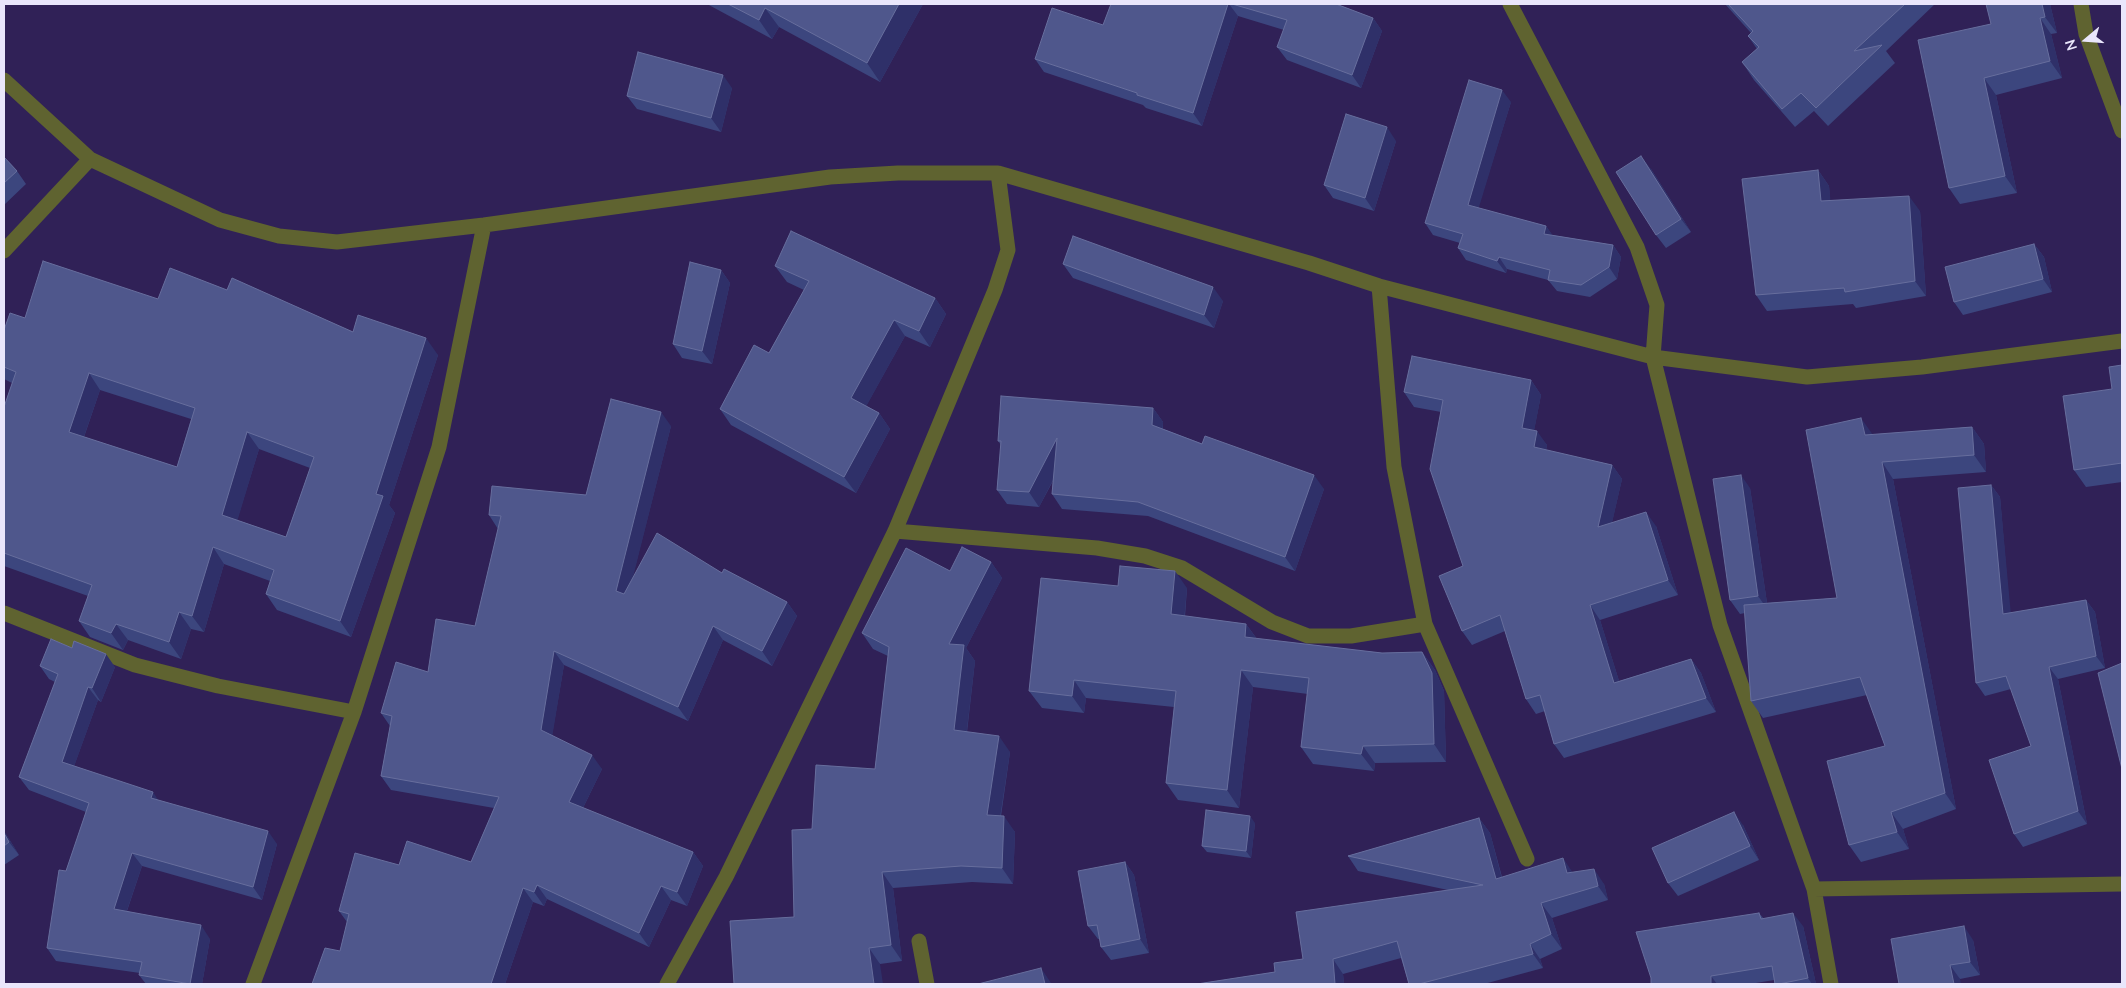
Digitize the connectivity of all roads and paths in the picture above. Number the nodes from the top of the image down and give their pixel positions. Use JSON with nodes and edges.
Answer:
{"nodes":[{"id":1,"x":1510,"y":4,"type":"edge"},
{"id":2,"x":2081,"y":4,"type":"edge"},
{"id":3,"x":4,"y":80,"type":"edge"},
{"id":4,"x":2122,"y":131,"type":"edge"},
{"id":5,"x":90,"y":159,"type":"junction"},
{"id":6,"x":998,"y":173,"type":"junction"},
{"id":7,"x":484,"y":225,"type":"junction"},
{"id":8,"x":4,"y":251,"type":"edge"},
{"id":9,"x":1380,"y":286,"type":"junction"},
{"id":10,"x":2122,"y":341,"type":"edge"},
{"id":11,"x":1653,"y":357,"type":"junction"},
{"id":12,"x":895,"y":531,"type":"junction"},
{"id":13,"x":4,"y":613,"type":"edge"},
{"id":14,"x":1425,"y":624,"type":"junction"},
{"id":15,"x":354,"y":712,"type":"junction"},
{"id":16,"x":1527,"y":859,"type":"dead end"},
{"id":17,"x":2122,"y":884,"type":"edge"},
{"id":18,"x":1814,"y":889,"type":"junction"},
{"id":19,"x":919,"y":941,"type":"dead end"},
{"id":20,"x":253,"y":984,"type":"edge"},
{"id":21,"x":667,"y":984,"type":"edge"},
{"id":22,"x":926,"y":984,"type":"edge"},
{"id":23,"x":1831,"y":984,"type":"edge"}],
"edges":[{"from":1,"to":11,"type":"street"},
{"from":2,"to":4,"type":"street"},
{"from":3,"to":5,"type":"street"},
{"from":5,"to":7,"type":"street"},
{"from":5,"to":8,"type":"street"},
{"from":6,"to":7,"type":"street"},
{"from":6,"to":9,"type":"street"},
{"from":6,"to":12,"type":"street"},
{"from":7,"to":15,"type":"street"},
{"from":9,"to":11,"type":"street"},
{"from":9,"to":14,"type":"street"},
{"from":10,"to":11,"type":"street"},
{"from":11,"to":18,"type":"street"},
{"from":12,"to":14,"type":"street"},
{"from":12,"to":21,"type":"street"},
{"from":13,"to":15,"type":"street"},
{"from":14,"to":16,"type":"street"},
{"from":15,"to":20,"type":"street"},
{"from":17,"to":18,"type":"street"},
{"from":18,"to":23,"type":"street"},
{"from":19,"to":22,"type":"street"}]}
